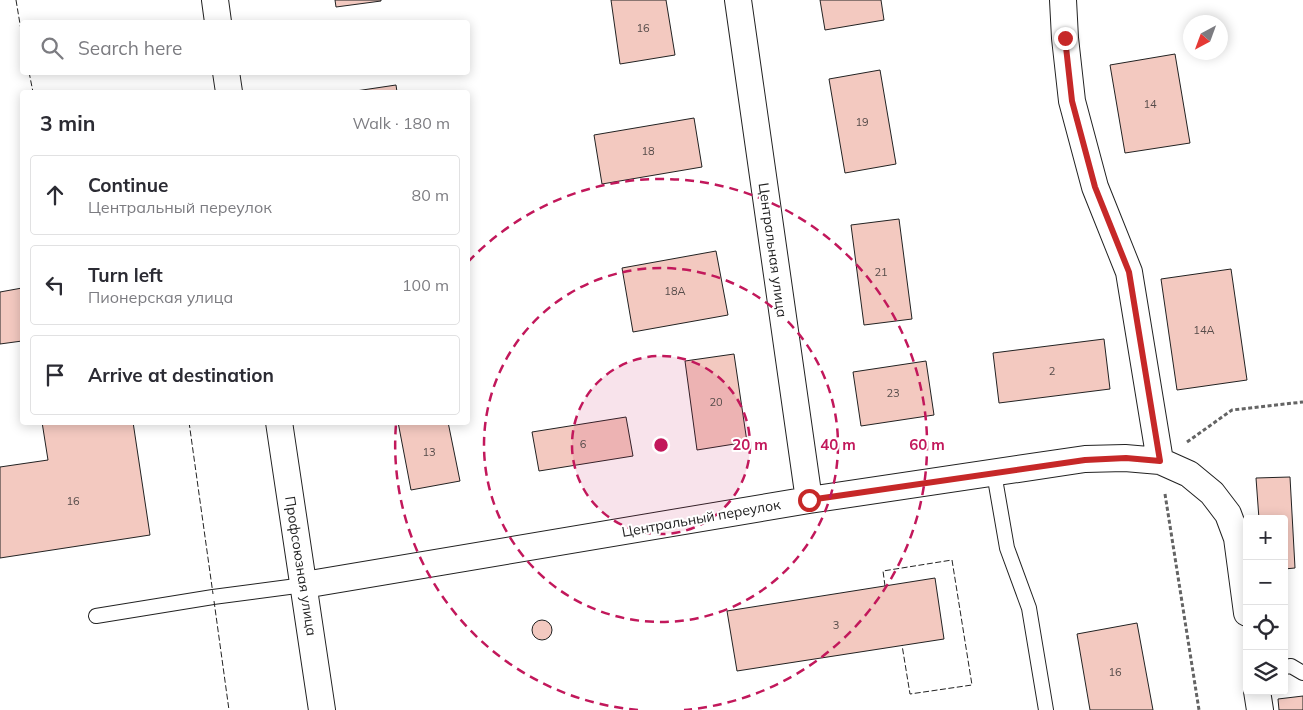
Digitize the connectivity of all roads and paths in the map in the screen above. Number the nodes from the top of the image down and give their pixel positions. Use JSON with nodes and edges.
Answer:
{"nodes":[{"id":1,"x":215,"y":0,"type":"edge"},
{"id":2,"x":738,"y":0,"type":"edge"},
{"id":3,"x":1063,"y":0,"type":"edge"},
{"id":4,"x":218,"y":20,"type":"edge"},
{"id":5,"x":226,"y":75,"type":"edge"},
{"id":6,"x":229,"y":90,"type":"edge"},
{"id":7,"x":1303,"y":402,"type":"edge"},
{"id":8,"x":279,"y":425,"type":"edge"},
{"id":9,"x":1160,"y":461,"type":"junction"},
{"id":10,"x":994,"y":473,"type":"junction"},
{"id":11,"x":809,"y":500,"type":"junction"},
{"id":12,"x":304,"y":585,"type":"junction"},
{"id":13,"x":1246,"y":605,"type":"edge"},
{"id":14,"x":96,"y":616,"type":"dead end"},
{"id":15,"x":1288,"y":666,"type":"edge"},
{"id":16,"x":1303,"y":673,"type":"edge"},
{"id":17,"x":1258,"y":695,"type":"edge"},
{"id":18,"x":322,"y":710,"type":"edge"},
{"id":19,"x":1046,"y":710,"type":"edge"},
{"id":20,"x":1199,"y":710,"type":"edge"},
{"id":21,"x":1260,"y":710,"type":"edge"}],
"edges":[{"from":1,"to":4,"type":"street"},
{"from":2,"to":11,"type":"street","name":"Центральная улица"},
{"from":3,"to":9,"type":"street"},
{"from":5,"to":6,"type":"street"},
{"from":7,"to":9,"type":"path"},
{"from":8,"to":12,"type":"street","name":"Профсоюзная улица"},
{"from":9,"to":10,"type":"street","name":"Центральный переулок"},
{"from":9,"to":13,"type":"street","name":"Центральный переулок"},
{"from":9,"to":20,"type":"path"},
{"from":10,"to":11,"type":"street","name":"Центральный переулок"},
{"from":10,"to":19,"type":"lane"},
{"from":11,"to":12,"type":"street","name":"Центральный переулок"},
{"from":12,"to":14,"type":"lane"},
{"from":12,"to":18,"type":"street","name":"Профсоюзная улица"},
{"from":15,"to":16,"type":"lane"},
{"from":17,"to":21,"type":"street"}]}
